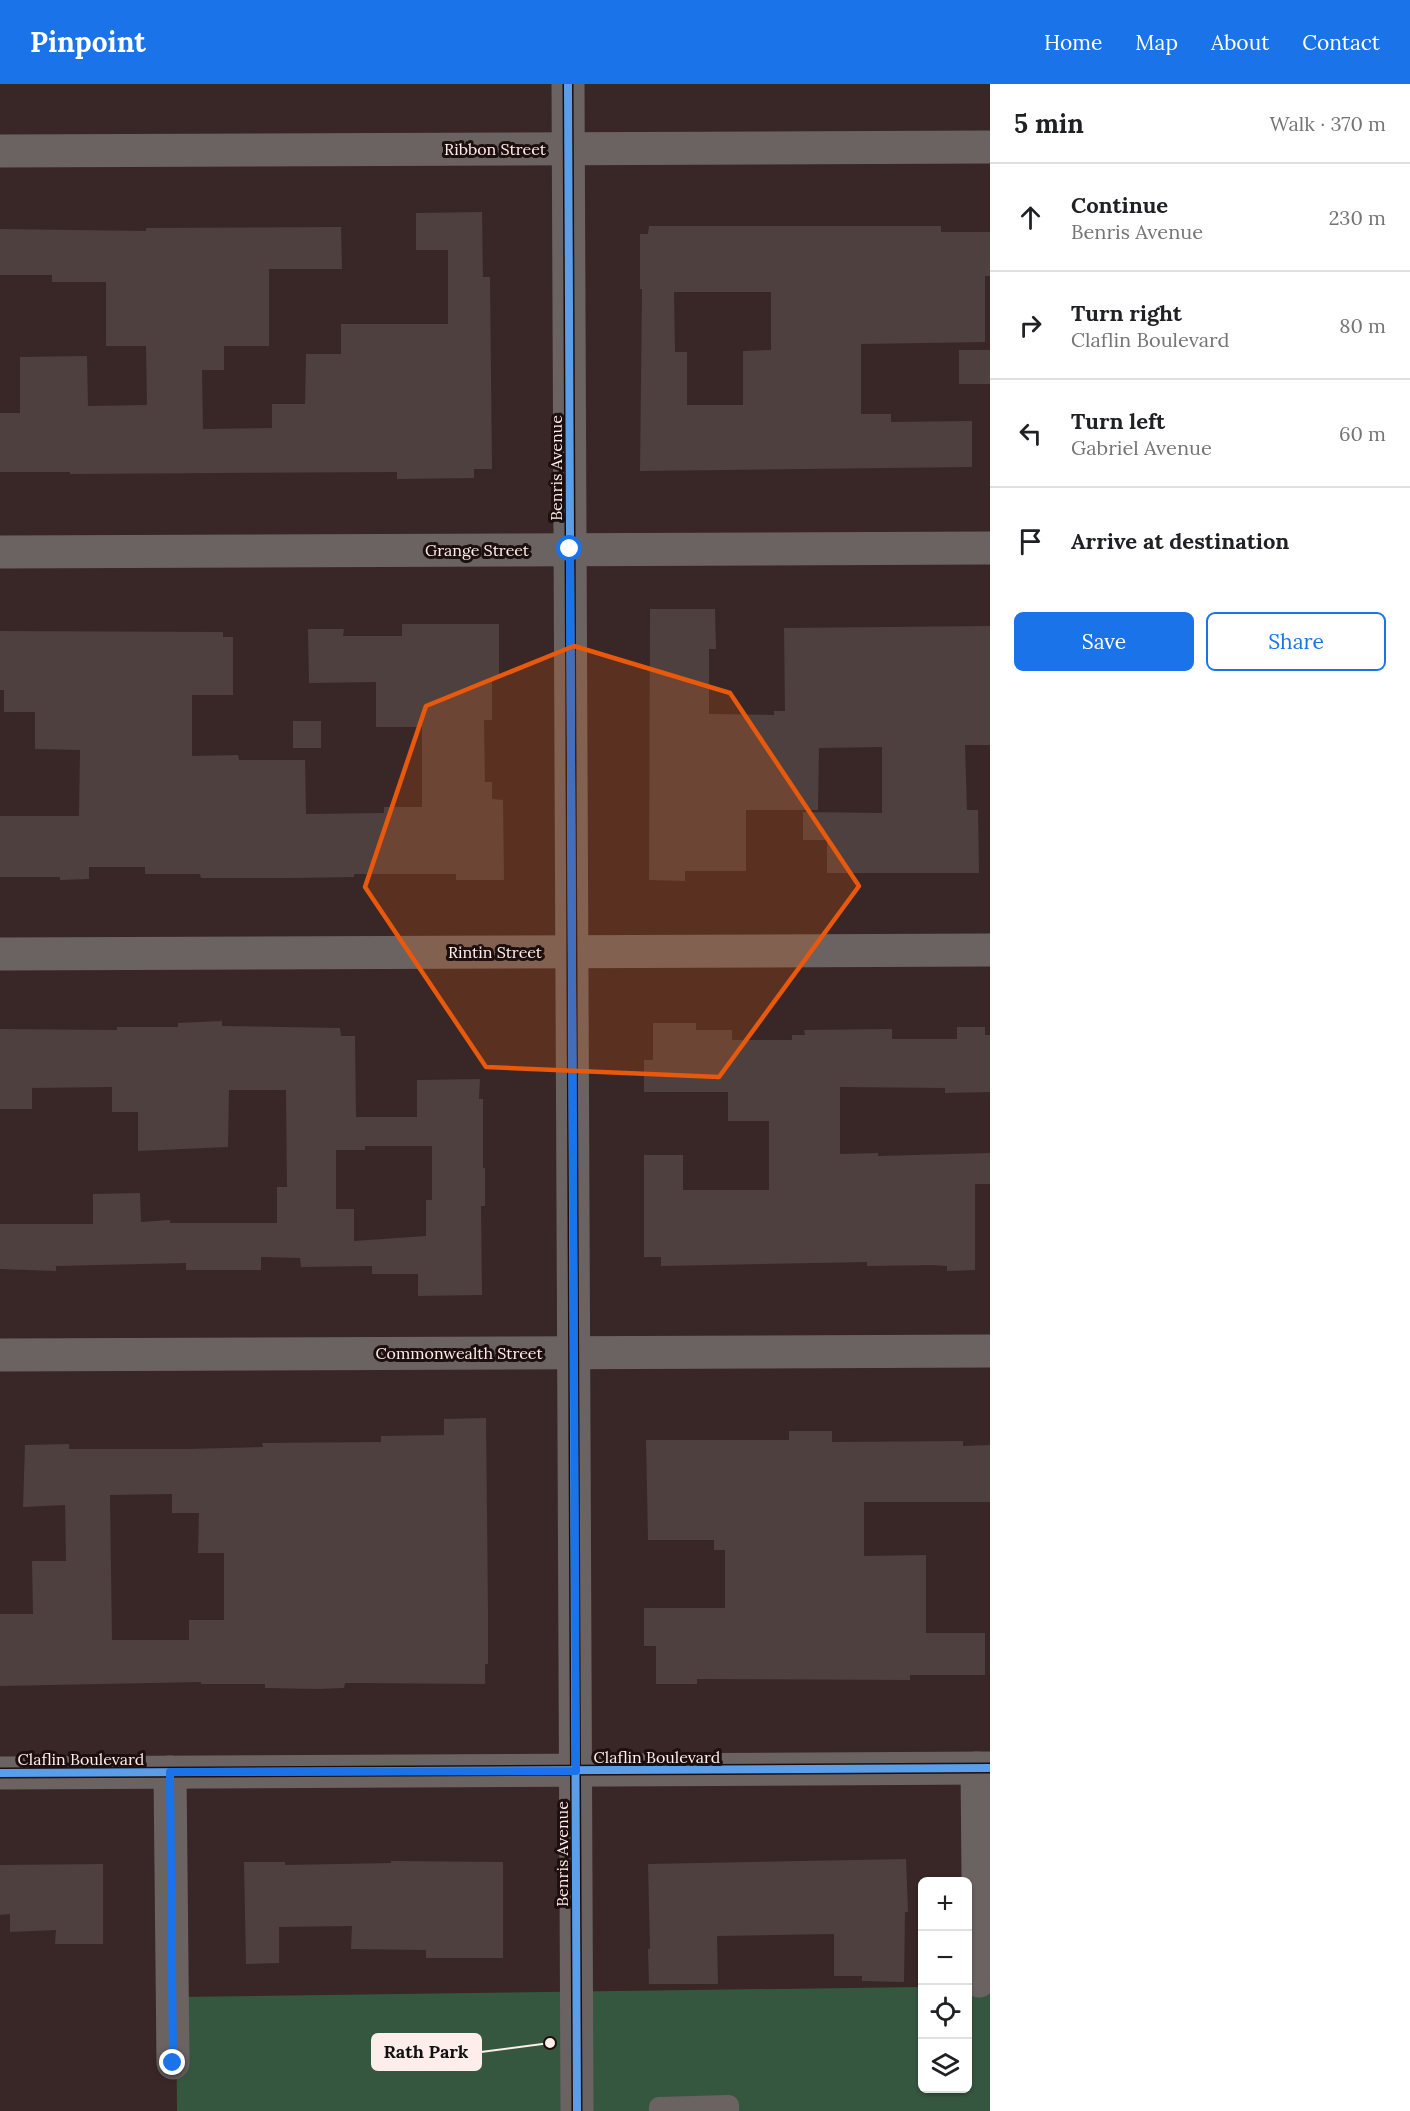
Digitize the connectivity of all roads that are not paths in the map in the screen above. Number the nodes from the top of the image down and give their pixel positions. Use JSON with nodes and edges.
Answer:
{"nodes":[{"id":1,"x":568,"y":84,"type":"edge"},
{"id":2,"x":990,"y":147,"type":"edge"},
{"id":3,"x":568,"y":148,"type":"junction"},
{"id":4,"x":0,"y":151,"type":"edge"},
{"id":5,"x":990,"y":548,"type":"edge"},
{"id":6,"x":570,"y":549,"type":"junction"},
{"id":7,"x":0,"y":552,"type":"edge"},
{"id":8,"x":990,"y":950,"type":"edge"},
{"id":9,"x":572,"y":951,"type":"junction"},
{"id":10,"x":0,"y":954,"type":"edge"},
{"id":11,"x":990,"y":1351,"type":"edge"},
{"id":12,"x":573,"y":1353,"type":"junction"},
{"id":13,"x":0,"y":1355,"type":"edge"},
{"id":14,"x":983,"y":1768,"type":"edge"},
{"id":15,"x":576,"y":1771,"type":"junction"},
{"id":16,"x":170,"y":1772,"type":"junction"},
{"id":17,"x":0,"y":1773,"type":"edge"},
{"id":18,"x":979,"y":1981,"type":"dead end"},
{"id":19,"x":173,"y":2063,"type":"dead end"},
{"id":20,"x":577,"y":2111,"type":"edge"},
{"id":21,"x":659,"y":2111,"type":"edge"},
{"id":22,"x":729,"y":2111,"type":"edge"}],
"edges":[{"from":1,"to":3,"type":"street","name":"Benris Avenue"},
{"from":2,"to":3,"type":"street","name":"Ribbon Street"},
{"from":3,"to":4,"type":"street","name":"Ribbon Street"},
{"from":3,"to":6,"type":"street","name":"Benris Avenue"},
{"from":5,"to":6,"type":"street","name":"Grange Street"},
{"from":6,"to":7,"type":"street","name":"Grange Street"},
{"from":6,"to":9,"type":"street","name":"Benris Avenue"},
{"from":8,"to":9,"type":"street","name":"Rintin Street"},
{"from":9,"to":10,"type":"street","name":"Rintin Street"},
{"from":9,"to":12,"type":"street","name":"Benris Avenue"},
{"from":11,"to":12,"type":"street","name":"Commonwealth Street"},
{"from":12,"to":13,"type":"street","name":"Commonwealth Street"},
{"from":12,"to":15,"type":"street","name":"Benris Avenue"},
{"from":14,"to":15,"type":"street","name":"Claflin Boulevard"},
{"from":14,"to":18,"type":"street"},
{"from":15,"to":16,"type":"street","name":"Claflin Boulevard"},
{"from":15,"to":20,"type":"street","name":"Benris Avenue"},
{"from":16,"to":17,"type":"street","name":"Claflin Boulevard"},
{"from":16,"to":19,"type":"street"},
{"from":21,"to":22,"type":"lane"}]}
